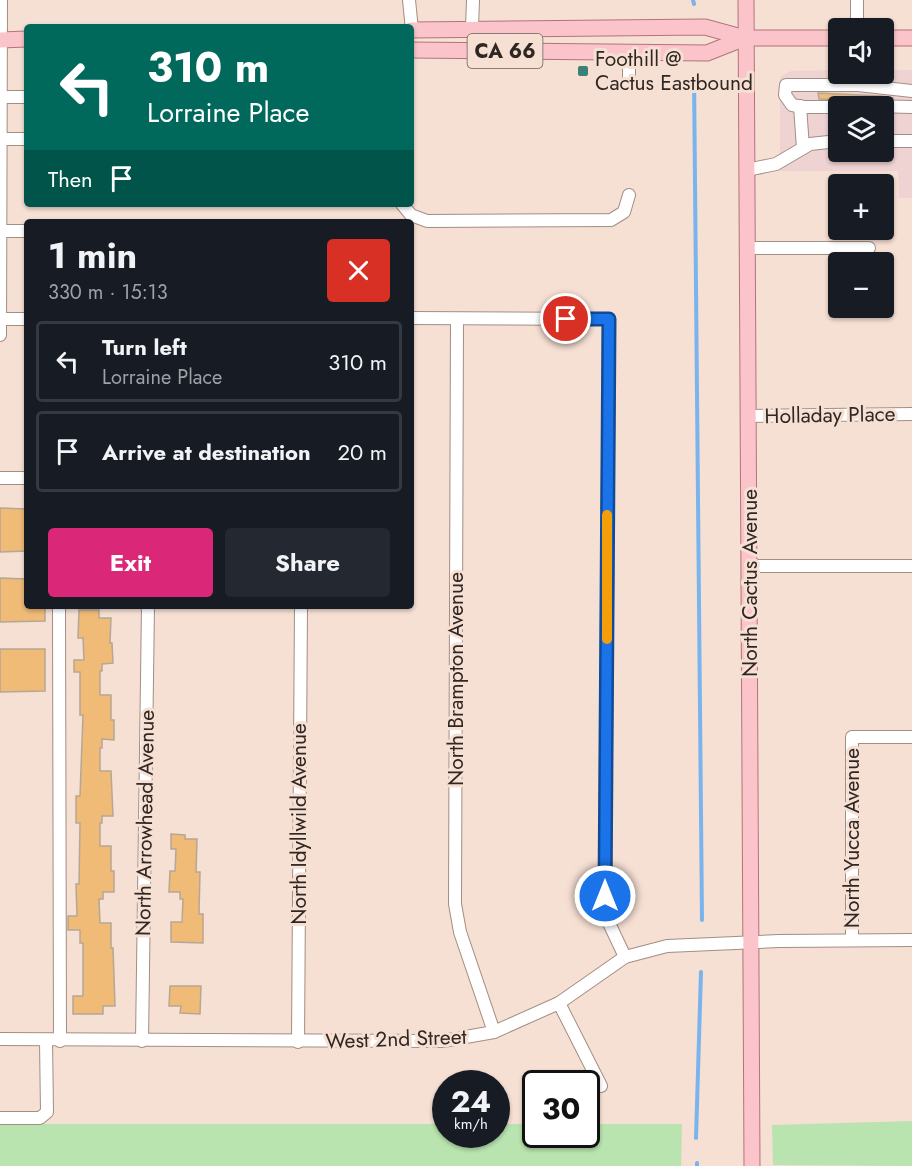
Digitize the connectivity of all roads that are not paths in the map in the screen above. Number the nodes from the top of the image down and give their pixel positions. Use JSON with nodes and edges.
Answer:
{"nodes":[{"id":1,"x":1,"y":0,"type":"edge"},
{"id":2,"x":409,"y":0,"type":"edge"},
{"id":3,"x":473,"y":0,"type":"edge"},
{"id":4,"x":746,"y":0,"type":"edge"},
{"id":5,"x":857,"y":0,"type":"edge"},
{"id":6,"x":857,"y":18,"type":"edge"},
{"id":7,"x":411,"y":24,"type":"edge"},
{"id":8,"x":472,"y":28,"type":"junction"},
{"id":9,"x":414,"y":30,"type":"edge"},
{"id":10,"x":745,"y":38,"type":"junction"},
{"id":11,"x":828,"y":38,"type":"edge"},
{"id":12,"x":894,"y":38,"type":"edge"},
{"id":13,"x":912,"y":38,"type":"edge"},
{"id":14,"x":0,"y":39,"type":"edge"},
{"id":15,"x":24,"y":39,"type":"edge"},
{"id":16,"x":414,"y":50,"type":"edge"},
{"id":17,"x":629,"y":52,"type":"junction"},
{"id":18,"x":629,"y":83,"type":"dead end"},
{"id":19,"x":912,"y":91,"type":"edge"},
{"id":20,"x":1,"y":97,"type":"edge"},
{"id":21,"x":24,"y":97,"type":"edge"},
{"id":22,"x":800,"y":106,"type":"junction"},
{"id":23,"x":828,"y":107,"type":"edge"},
{"id":24,"x":894,"y":107,"type":"edge"},
{"id":25,"x":912,"y":107,"type":"edge"},
{"id":26,"x":1,"y":139,"type":"edge"},
{"id":27,"x":24,"y":139,"type":"edge"},
{"id":28,"x":828,"y":141,"type":"edge"},
{"id":29,"x":894,"y":141,"type":"edge"},
{"id":30,"x":912,"y":141,"type":"edge"},
{"id":31,"x":800,"y":149,"type":"junction"},
{"id":32,"x":747,"y":170,"type":"junction"},
{"id":33,"x":1,"y":175,"type":"edge"},
{"id":34,"x":629,"y":195,"type":"dead end"},
{"id":35,"x":404,"y":207,"type":"edge"},
{"id":36,"x":1,"y":231,"type":"edge"},
{"id":37,"x":24,"y":231,"type":"edge"},
{"id":38,"x":0,"y":247,"type":"edge"},
{"id":39,"x":747,"y":248,"type":"junction"},
{"id":40,"x":869,"y":248,"type":"dead end"},
{"id":41,"x":414,"y":318,"type":"edge"},
{"id":42,"x":0,"y":319,"type":"edge"},
{"id":43,"x":24,"y":319,"type":"edge"},
{"id":44,"x":457,"y":319,"type":"junction"},
{"id":45,"x":0,"y":335,"type":"edge"},
{"id":46,"x":912,"y":414,"type":"edge"},
{"id":47,"x":749,"y":416,"type":"junction"},
{"id":48,"x":0,"y":478,"type":"edge"},
{"id":49,"x":24,"y":478,"type":"edge"},
{"id":50,"x":750,"y":566,"type":"junction"},
{"id":51,"x":912,"y":566,"type":"edge"},
{"id":52,"x":59,"y":609,"type":"edge"},
{"id":53,"x":148,"y":609,"type":"edge"},
{"id":54,"x":301,"y":609,"type":"edge"},
{"id":55,"x":912,"y":737,"type":"edge"},
{"id":56,"x":852,"y":939,"type":"junction"},
{"id":57,"x":912,"y":940,"type":"edge"},
{"id":58,"x":752,"y":944,"type":"junction"},
{"id":59,"x":625,"y":957,"type":"junction"},
{"id":60,"x":559,"y":1003,"type":"junction"},
{"id":61,"x":494,"y":1032,"type":"junction"},
{"id":62,"x":0,"y":1039,"type":"edge"},
{"id":63,"x":46,"y":1041,"type":"junction"},
{"id":64,"x":60,"y":1041,"type":"junction"},
{"id":65,"x":142,"y":1041,"type":"junction"},
{"id":66,"x":298,"y":1042,"type":"junction"},
{"id":67,"x":601,"y":1086,"type":"dead end"},
{"id":68,"x":0,"y":1118,"type":"edge"},
{"id":69,"x":752,"y":1166,"type":"edge"}],
"edges":[{"from":1,"to":14,"type":"street"},
{"from":2,"to":7,"type":"street"},
{"from":3,"to":8,"type":"street"},
{"from":4,"to":10,"type":"main road","name":"North Cactus Avenue"},
{"from":5,"to":6,"type":"street"},
{"from":8,"to":9,"type":"main road","number":"CA 66"},
{"from":8,"to":10,"type":"main road","number":"CA 66"},
{"from":10,"to":11,"type":"main road"},
{"from":10,"to":17,"type":"main road","number":"CA 66"},
{"from":10,"to":32,"type":"main road","name":"North Cactus Avenue"},
{"from":12,"to":13,"type":"main road"},
{"from":14,"to":15,"type":"main road"},
{"from":14,"to":20,"type":"street"},
{"from":16,"to":17,"type":"main road","number":"CA 66"},
{"from":17,"to":18,"type":"street"},
{"from":19,"to":22,"type":"street"},
{"from":20,"to":21,"type":"street"},
{"from":20,"to":26,"type":"street"},
{"from":22,"to":23,"type":"street"},
{"from":22,"to":31,"type":"street"},
{"from":24,"to":25,"type":"street"},
{"from":26,"to":27,"type":"street"},
{"from":26,"to":33,"type":"street"},
{"from":28,"to":31,"type":"street"},
{"from":29,"to":30,"type":"street"},
{"from":31,"to":32,"type":"street"},
{"from":32,"to":39,"type":"main road","name":"North Cactus Avenue"},
{"from":33,"to":36,"type":"street"},
{"from":34,"to":35,"type":"street"},
{"from":36,"to":37,"type":"street"},
{"from":36,"to":38,"type":"street"},
{"from":38,"to":42,"type":"street"},
{"from":39,"to":40,"type":"street"},
{"from":39,"to":47,"type":"main road","name":"North Cactus Avenue"},
{"from":41,"to":44,"type":"street"},
{"from":42,"to":43,"type":"street"},
{"from":42,"to":45,"type":"street"},
{"from":44,"to":59,"type":"street"},
{"from":44,"to":61,"type":"street","name":"North Brampton Avenue"},
{"from":46,"to":47,"type":"street","name":"Holladay Place"},
{"from":47,"to":50,"type":"main road","name":"North Cactus Avenue"},
{"from":48,"to":49,"type":"street"},
{"from":50,"to":51,"type":"street"},
{"from":50,"to":58,"type":"main road","name":"North Cactus Avenue"},
{"from":52,"to":64,"type":"street"},
{"from":53,"to":65,"type":"street","name":"North Arrowhead Avenue"},
{"from":54,"to":66,"type":"street","name":"North Idyllwild Avenue"},
{"from":55,"to":56,"type":"street","name":"North Yucca Avenue"},
{"from":56,"to":57,"type":"street","name":"West 2nd Street"},
{"from":56,"to":58,"type":"street","name":"West 2nd Street"},
{"from":58,"to":59,"type":"street","name":"West 2nd Street"},
{"from":58,"to":69,"type":"main road","name":"North Cactus Avenue"},
{"from":59,"to":60,"type":"street","name":"West 2nd Street"},
{"from":60,"to":61,"type":"street","name":"West 2nd Street"},
{"from":60,"to":67,"type":"street"},
{"from":61,"to":66,"type":"street","name":"West 2nd Street"},
{"from":62,"to":63,"type":"street","name":"West 2nd Street"},
{"from":63,"to":64,"type":"street","name":"West 2nd Street"},
{"from":63,"to":68,"type":"street"},
{"from":64,"to":65,"type":"street","name":"West 2nd Street"},
{"from":65,"to":66,"type":"street","name":"West 2nd Street"}]}
